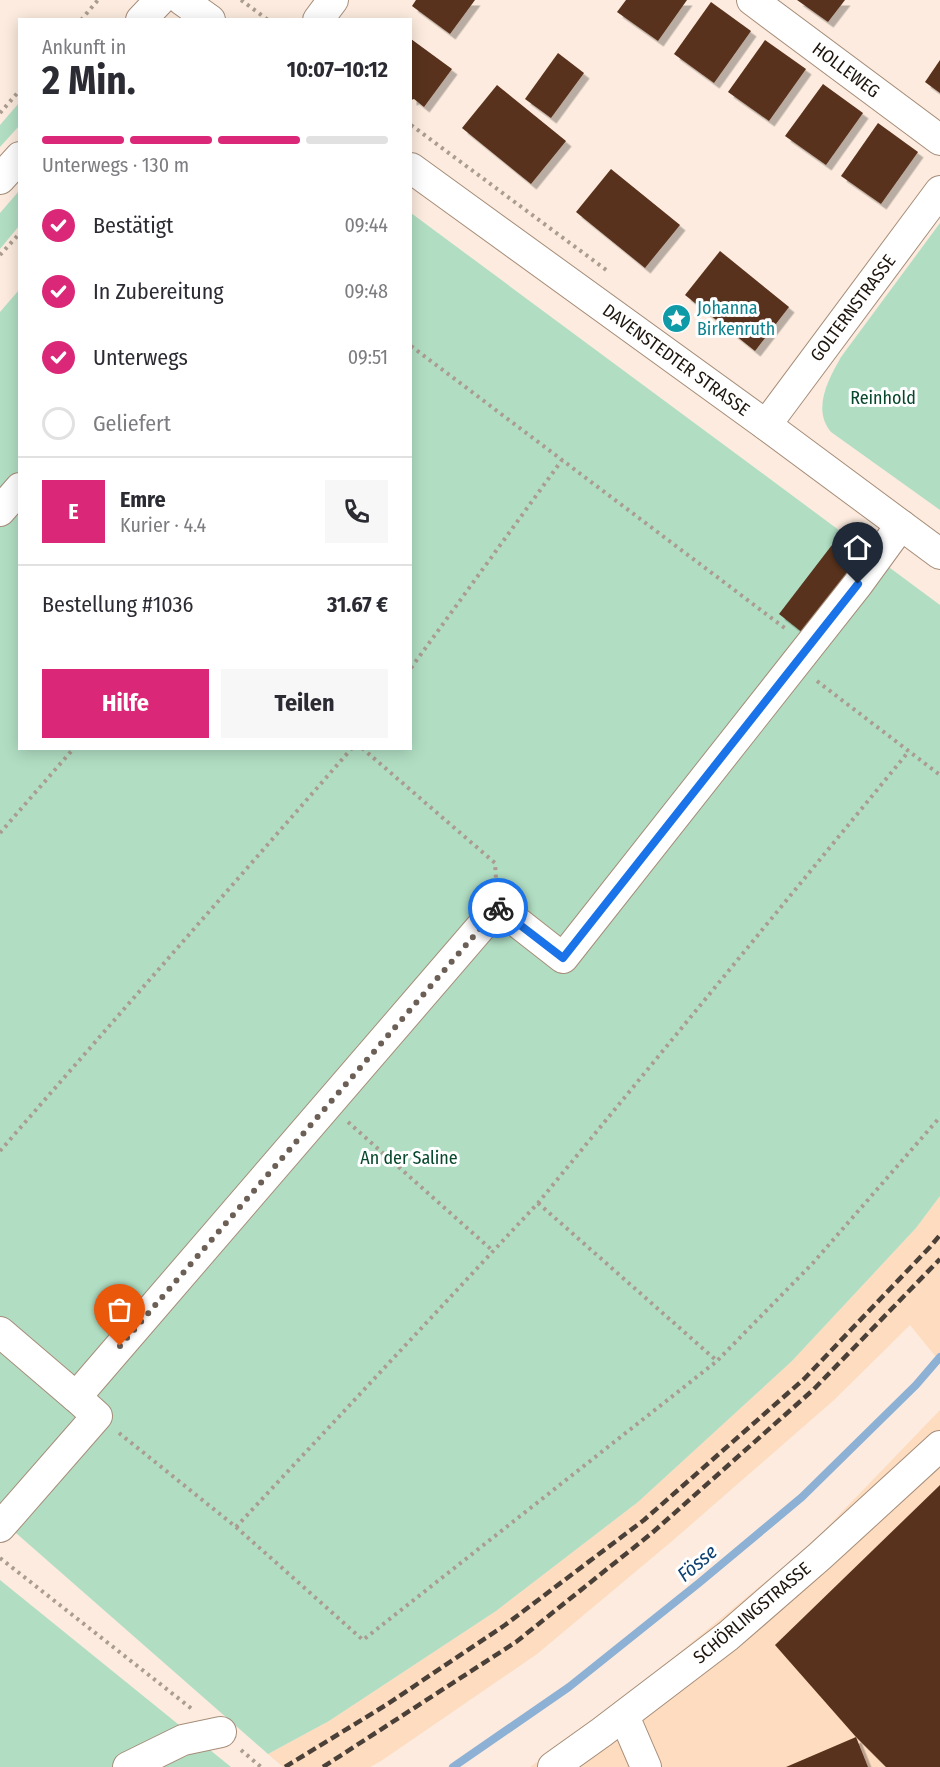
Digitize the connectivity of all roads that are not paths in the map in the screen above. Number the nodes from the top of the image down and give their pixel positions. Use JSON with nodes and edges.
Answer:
{"nodes":[{"id":1,"x":160,"y":0,"type":"edge"},
{"id":2,"x":182,"y":0,"type":"edge"},
{"id":3,"x":333,"y":0,"type":"edge"},
{"id":4,"x":752,"y":0,"type":"edge"},
{"id":5,"x":143,"y":18,"type":"edge"},
{"id":6,"x":207,"y":18,"type":"edge"},
{"id":7,"x":320,"y":18,"type":"edge"},
{"id":8,"x":940,"y":140,"type":"edge"},
{"id":9,"x":18,"y":159,"type":"edge"},
{"id":10,"x":412,"y":169,"type":"edge"},
{"id":11,"x":0,"y":179,"type":"edge"},
{"id":12,"x":940,"y":191,"type":"edge"},
{"id":13,"x":766,"y":425,"type":"junction"},
{"id":14,"x":18,"y":490,"type":"edge"},
{"id":15,"x":0,"y":511,"type":"edge"},
{"id":16,"x":901,"y":525,"type":"junction"},
{"id":17,"x":940,"y":554,"type":"edge"},
{"id":18,"x":0,"y":1332,"type":"edge"},
{"id":19,"x":86,"y":1406,"type":"junction"},
{"id":20,"x":940,"y":1446,"type":"edge"},
{"id":21,"x":0,"y":1527,"type":"edge"},
{"id":22,"x":624,"y":1716,"type":"junction"},
{"id":23,"x":221,"y":1732,"type":"road end"},
{"id":24,"x":128,"y":1767,"type":"edge"},
{"id":25,"x":553,"y":1767,"type":"edge"},
{"id":26,"x":646,"y":1767,"type":"edge"}],
"edges":[{"from":1,"to":5,"type":"street"},
{"from":2,"to":6,"type":"street"},
{"from":3,"to":7,"type":"street"},
{"from":4,"to":8,"type":"street","name":"HOLLEWEG"},
{"from":9,"to":11,"type":"street"},
{"from":10,"to":13,"type":"street","name":"DAVENSTEDTER STRASSE"},
{"from":12,"to":13,"type":"street","name":"GOLTERNSTRASSE"},
{"from":13,"to":16,"type":"street","name":"DAVENSTEDTER STRASSE"},
{"from":14,"to":15,"type":"street"},
{"from":16,"to":17,"type":"street","name":"DAVENSTEDTER STRASSE"},
{"from":16,"to":19,"type":"street"},
{"from":18,"to":19,"type":"street"},
{"from":19,"to":21,"type":"street"},
{"from":20,"to":22,"type":"street","name":"SCHÖRLINGSTRASSE"},
{"from":22,"to":25,"type":"street","name":"SCHÖRLINGSTRASSE"},
{"from":22,"to":26,"type":"street"},
{"from":23,"to":24,"type":"street"}]}
